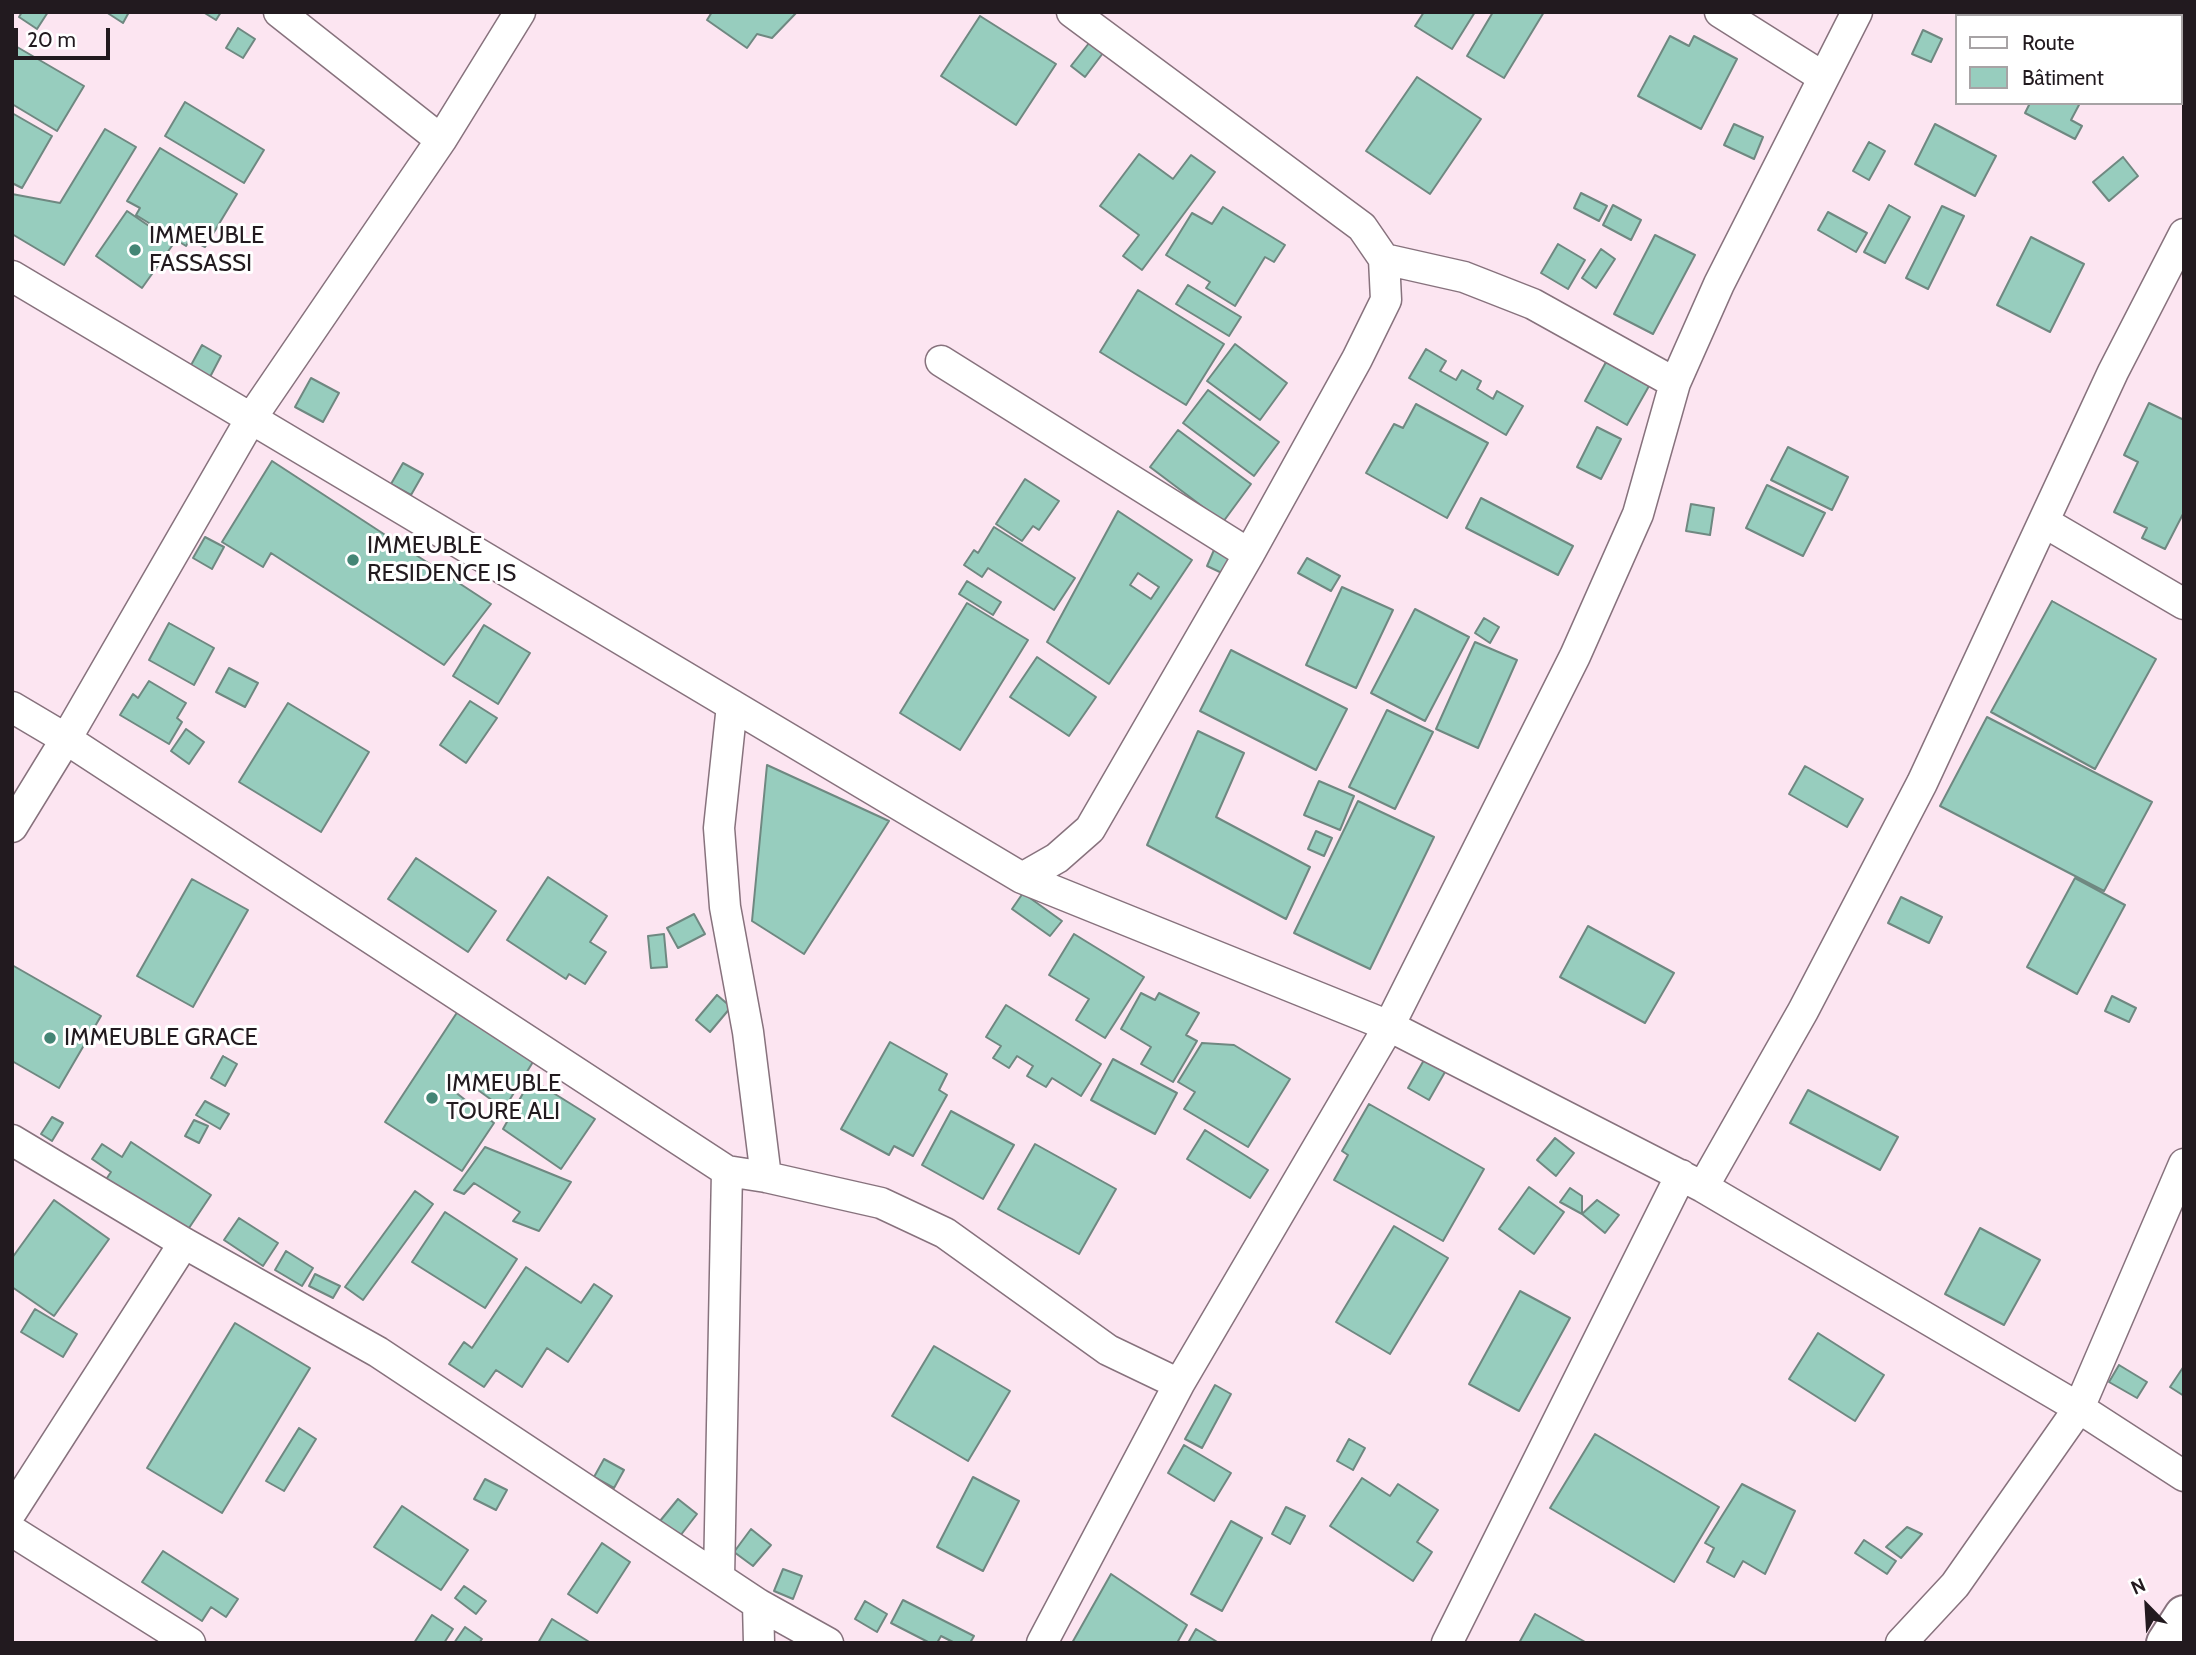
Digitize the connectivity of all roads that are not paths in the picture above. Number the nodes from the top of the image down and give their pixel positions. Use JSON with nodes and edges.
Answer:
{"nodes":[{"id":1,"x":279,"y":12,"type":"edge"},
{"id":2,"x":520,"y":12,"type":"edge"},
{"id":3,"x":1072,"y":12,"type":"edge"},
{"id":4,"x":1720,"y":12,"type":"edge"},
{"id":5,"x":1857,"y":12,"type":"edge"},
{"id":6,"x":1824,"y":77,"type":"junction"},
{"id":7,"x":441,"y":140,"type":"junction"},
{"id":8,"x":2184,"y":234,"type":"edge"},
{"id":9,"x":1384,"y":259,"type":"junction"},
{"id":10,"x":12,"y":276,"type":"edge"},
{"id":11,"x":941,"y":361,"type":"dead end"},
{"id":12,"x":1675,"y":383,"type":"junction"},
{"id":13,"x":252,"y":417,"type":"junction"},
{"id":14,"x":2044,"y":522,"type":"junction"},
{"id":15,"x":1249,"y":554,"type":"junction"},
{"id":16,"x":2184,"y":604,"type":"edge"},
{"id":17,"x":732,"y":705,"type":"junction"},
{"id":18,"x":12,"y":707,"type":"edge"},
{"id":19,"x":66,"y":739,"type":"junction"},
{"id":20,"x":12,"y":827,"type":"edge"},
{"id":21,"x":1022,"y":878,"type":"junction"},
{"id":22,"x":1389,"y":1026,"type":"junction"},
{"id":23,"x":12,"y":1140,"type":"edge"},
{"id":24,"x":2184,"y":1164,"type":"edge"},
{"id":25,"x":727,"y":1171,"type":"junction"},
{"id":26,"x":766,"y":1177,"type":"junction"},
{"id":27,"x":1692,"y":1181,"type":"junction"},
{"id":28,"x":184,"y":1243,"type":"junction"},
{"id":29,"x":1179,"y":1384,"type":"junction"},
{"id":30,"x":2079,"y":1408,"type":"junction"},
{"id":31,"x":2184,"y":1476,"type":"edge"},
{"id":32,"x":12,"y":1511,"type":"edge"},
{"id":33,"x":12,"y":1531,"type":"edge"},
{"id":34,"x":719,"y":1578,"type":"junction"},
{"id":35,"x":758,"y":1604,"type":"junction"},
{"id":36,"x":2184,"y":1615,"type":"edge"},
{"id":37,"x":190,"y":1643,"type":"edge"},
{"id":38,"x":759,"y":1643,"type":"edge"},
{"id":39,"x":828,"y":1643,"type":"edge"},
{"id":40,"x":1042,"y":1643,"type":"edge"},
{"id":41,"x":1447,"y":1643,"type":"edge"},
{"id":42,"x":1901,"y":1643,"type":"edge"},
{"id":43,"x":2166,"y":1643,"type":"edge"}],
"edges":[{"from":1,"to":7,"type":"street"},
{"from":2,"to":7,"type":"street"},
{"from":3,"to":9,"type":"street"},
{"from":4,"to":6,"type":"street"},
{"from":5,"to":6,"type":"street"},
{"from":6,"to":12,"type":"street"},
{"from":7,"to":13,"type":"street"},
{"from":8,"to":14,"type":"street"},
{"from":9,"to":12,"type":"street"},
{"from":9,"to":15,"type":"street"},
{"from":10,"to":13,"type":"street"},
{"from":11,"to":15,"type":"street"},
{"from":12,"to":22,"type":"street"},
{"from":13,"to":17,"type":"street"},
{"from":13,"to":19,"type":"street"},
{"from":14,"to":16,"type":"street"},
{"from":14,"to":27,"type":"street"},
{"from":15,"to":21,"type":"street"},
{"from":17,"to":21,"type":"street"},
{"from":17,"to":26,"type":"street"},
{"from":18,"to":19,"type":"street"},
{"from":19,"to":20,"type":"street"},
{"from":19,"to":25,"type":"street"},
{"from":21,"to":22,"type":"street"},
{"from":22,"to":27,"type":"street"},
{"from":22,"to":29,"type":"street"},
{"from":23,"to":28,"type":"street"},
{"from":24,"to":30,"type":"street"},
{"from":25,"to":26,"type":"street"},
{"from":25,"to":34,"type":"street"},
{"from":26,"to":29,"type":"street"},
{"from":27,"to":30,"type":"street"},
{"from":27,"to":41,"type":"street"},
{"from":28,"to":32,"type":"street"},
{"from":28,"to":34,"type":"street"},
{"from":29,"to":40,"type":"street"},
{"from":30,"to":31,"type":"street"},
{"from":30,"to":42,"type":"street"},
{"from":33,"to":37,"type":"street"},
{"from":34,"to":35,"type":"street"},
{"from":35,"to":38,"type":"street"},
{"from":35,"to":39,"type":"street"},
{"from":36,"to":43,"type":"street"}]}
